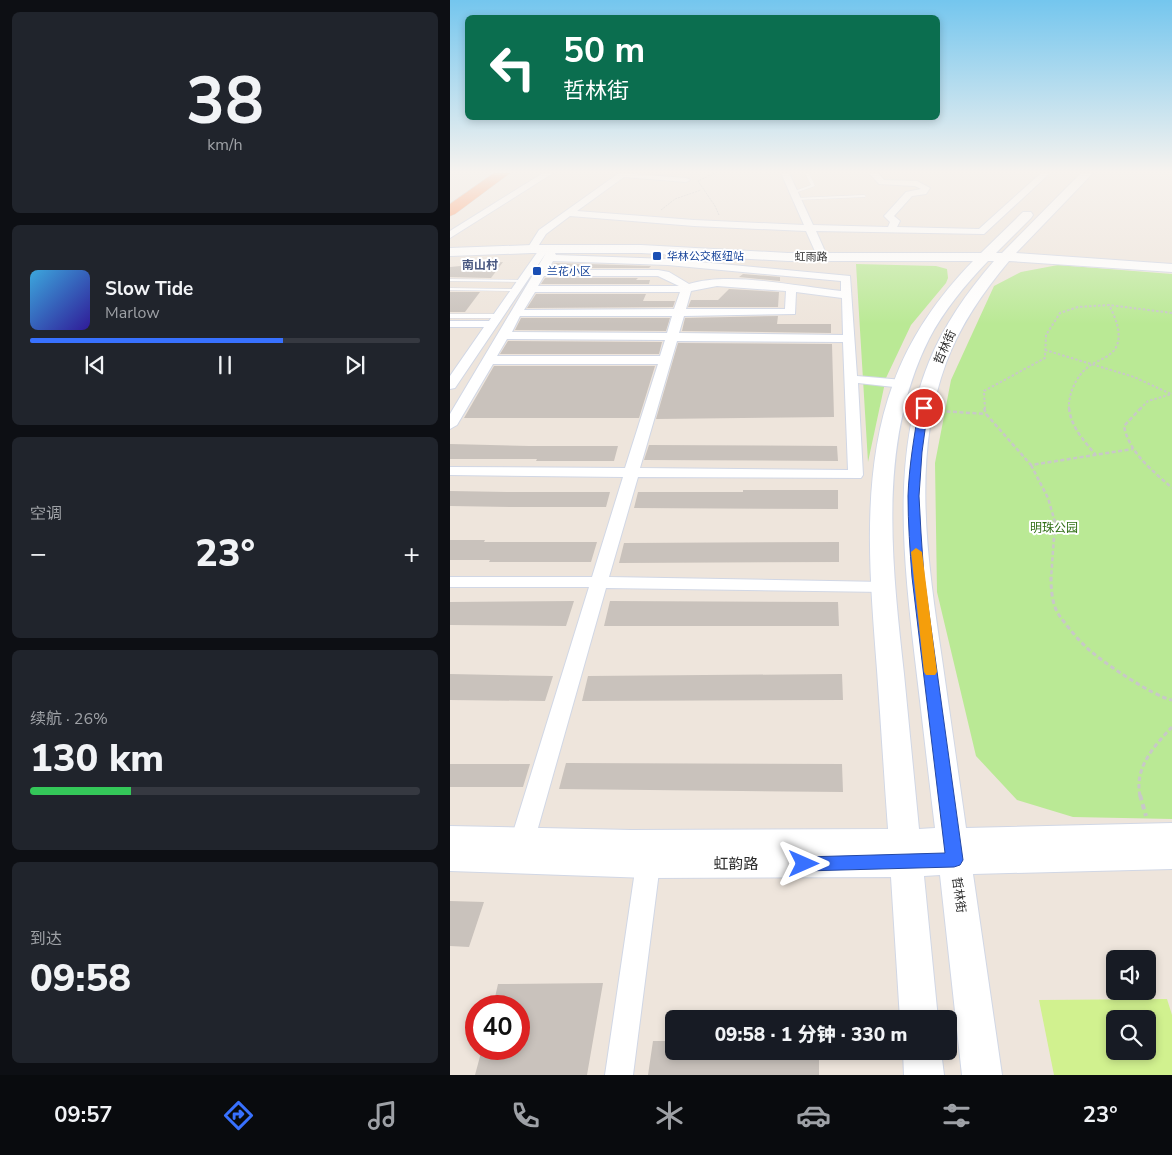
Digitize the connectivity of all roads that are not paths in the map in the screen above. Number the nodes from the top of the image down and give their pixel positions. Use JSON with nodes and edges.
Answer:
{"nodes":[{"id":1,"x":469,"y":223,"type":"edge"},
{"id":2,"x":554,"y":223,"type":"edge"},
{"id":3,"x":703,"y":223,"type":"edge"},
{"id":4,"x":808,"y":223,"type":"edge"},
{"id":5,"x":894,"y":223,"type":"edge"},
{"id":6,"x":991,"y":223,"type":"edge"},
{"id":7,"x":1019,"y":223,"type":"edge"},
{"id":8,"x":1050,"y":223,"type":"edge"},
{"id":9,"x":810,"y":228,"type":"junction"},
{"id":10,"x":891,"y":230,"type":"junction"},
{"id":11,"x":450,"y":235,"type":"edge"},
{"id":12,"x":1037,"y":240,"type":"junction"},
{"id":13,"x":452,"y":252,"type":"edge"},
{"id":14,"x":542,"y":252,"type":"junction"},
{"id":15,"x":985,"y":257,"type":"junction"},
{"id":16,"x":1007,"y":257,"type":"junction"},
{"id":17,"x":823,"y":258,"type":"junction"},
{"id":18,"x":902,"y":258,"type":"junction"},
{"id":19,"x":668,"y":262,"type":"junction"},
{"id":20,"x":1150,"y":266,"type":"junction"},
{"id":21,"x":741,"y":267,"type":"junction"},
{"id":22,"x":1172,"y":268,"type":"edge"},
{"id":23,"x":540,"y":273,"type":"junction"},
{"id":24,"x":665,"y":274,"type":"junction"},
{"id":25,"x":450,"y":280,"type":"edge"},
{"id":26,"x":962,"y":281,"type":"junction"},
{"id":27,"x":693,"y":284,"type":"junction"},
{"id":28,"x":516,"y":288,"type":"junction"},
{"id":29,"x":450,"y":289,"type":"edge"},
{"id":30,"x":531,"y":290,"type":"junction"},
{"id":31,"x":791,"y":290,"type":"junction"},
{"id":32,"x":450,"y":294,"type":"edge"},
{"id":33,"x":846,"y":296,"type":"junction"},
{"id":34,"x":517,"y":313,"type":"junction"},
{"id":35,"x":678,"y":313,"type":"junction"},
{"id":36,"x":450,"y":316,"type":"edge"},
{"id":37,"x":495,"y":320,"type":"junction"},
{"id":38,"x":450,"y":324,"type":"edge"},
{"id":39,"x":504,"y":335,"type":"junction"},
{"id":40,"x":672,"y":336,"type":"junction"},
{"id":41,"x":848,"y":339,"type":"junction"},
{"id":42,"x":488,"y":360,"type":"junction"},
{"id":43,"x":665,"y":360,"type":"junction"},
{"id":44,"x":851,"y":379,"type":"junction"},
{"id":45,"x":903,"y":384,"type":"junction"},
{"id":46,"x":450,"y":385,"type":"edge"},
{"id":47,"x":450,"y":425,"type":"edge"},
{"id":48,"x":450,"y":471,"type":"edge"},
{"id":49,"x":632,"y":472,"type":"junction"},
{"id":50,"x":450,"y":582,"type":"edge"},
{"id":51,"x":599,"y":582,"type":"junction"},
{"id":52,"x":884,"y":587,"type":"junction"},
{"id":53,"x":450,"y":839,"type":"edge"},
{"id":54,"x":522,"y":842,"type":"junction"},
{"id":55,"x":1165,"y":842,"type":"edge"},
{"id":56,"x":953,"y":851,"type":"junction"},
{"id":57,"x":905,"y":852,"type":"junction"},
{"id":58,"x":450,"y":857,"type":"edge"},
{"id":59,"x":648,"y":864,"type":"junction"},
{"id":60,"x":918,"y":1010,"type":"edge"},
{"id":61,"x":923,"y":1060,"type":"edge"},
{"id":62,"x":619,"y":1075,"type":"edge"},
{"id":63,"x":924,"y":1075,"type":"edge"},
{"id":64,"x":982,"y":1075,"type":"edge"}],
"edges":[{"from":1,"to":11,"type":"street"},
{"from":2,"to":14,"type":"street"},
{"from":3,"to":9,"type":"street"},
{"from":4,"to":9,"type":"street"},
{"from":5,"to":10,"type":"street"},
{"from":6,"to":10,"type":"street"},
{"from":7,"to":15,"type":"street","name":"哲林街"},
{"from":8,"to":12,"type":"street","name":"哲林街"},
{"from":9,"to":10,"type":"street"},
{"from":9,"to":17,"type":"street"},
{"from":12,"to":16,"type":"street","name":"哲林街"},
{"from":12,"to":20,"type":"street"},
{"from":13,"to":14,"type":"street","name":"虹雨路"},
{"from":14,"to":17,"type":"street","name":"虹雨路"},
{"from":14,"to":19,"type":"street"},
{"from":14,"to":23,"type":"street"},
{"from":14,"to":28,"type":"street"},
{"from":15,"to":16,"type":"street","name":"虹雨路"},
{"from":15,"to":18,"type":"street","name":"虹雨路"},
{"from":15,"to":26,"type":"street","name":"哲林街"},
{"from":16,"to":20,"type":"street","name":"虹雨路"},
{"from":16,"to":56,"type":"street","name":"哲林街"},
{"from":17,"to":18,"type":"street","name":"虹雨路"},
{"from":18,"to":26,"type":"street"},
{"from":19,"to":21,"type":"street"},
{"from":19,"to":24,"type":"street"},
{"from":20,"to":22,"type":"street","name":"虹雨路"},
{"from":21,"to":27,"type":"street"},
{"from":21,"to":33,"type":"street"},
{"from":23,"to":24,"type":"street"},
{"from":23,"to":30,"type":"street"},
{"from":24,"to":27,"type":"street"},
{"from":25,"to":28,"type":"lane"},
{"from":26,"to":45,"type":"street","name":"哲林街"},
{"from":27,"to":30,"type":"street"},
{"from":27,"to":31,"type":"street"},
{"from":27,"to":35,"type":"street"},
{"from":28,"to":29,"type":"lane"},
{"from":28,"to":32,"type":"lane"},
{"from":28,"to":37,"type":"street"},
{"from":30,"to":34,"type":"street"},
{"from":31,"to":33,"type":"street"},
{"from":31,"to":35,"type":"street"},
{"from":33,"to":41,"type":"street"},
{"from":34,"to":35,"type":"street"},
{"from":34,"to":39,"type":"street"},
{"from":35,"to":40,"type":"street"},
{"from":36,"to":37,"type":"lane"},
{"from":37,"to":38,"type":"street"},
{"from":37,"to":46,"type":"street"},
{"from":39,"to":40,"type":"street"},
{"from":39,"to":42,"type":"street"},
{"from":40,"to":41,"type":"street"},
{"from":40,"to":43,"type":"street"},
{"from":41,"to":44,"type":"street"},
{"from":42,"to":43,"type":"street"},
{"from":42,"to":47,"type":"street"},
{"from":43,"to":49,"type":"street"},
{"from":44,"to":45,"type":"street"},
{"from":44,"to":49,"type":"street"},
{"from":45,"to":52,"type":"street","name":"哲林街"},
{"from":48,"to":49,"type":"street"},
{"from":49,"to":51,"type":"street"},
{"from":50,"to":51,"type":"street"},
{"from":51,"to":52,"type":"street"},
{"from":51,"to":54,"type":"street"},
{"from":52,"to":57,"type":"street","name":"哲林街"},
{"from":53,"to":54,"type":"street","name":"虹韵路"},
{"from":54,"to":57,"type":"street","name":"虹韵路"},
{"from":55,"to":56,"type":"street","name":"虹韵路"},
{"from":56,"to":57,"type":"street","name":"虹韵路"},
{"from":56,"to":64,"type":"street","name":"哲林街"},
{"from":57,"to":59,"type":"street","name":"虹韵路"},
{"from":57,"to":60,"type":"street","name":"哲林街"},
{"from":58,"to":59,"type":"street","name":"虹韵路"},
{"from":59,"to":62,"type":"street"},
{"from":61,"to":63,"type":"street"}]}
